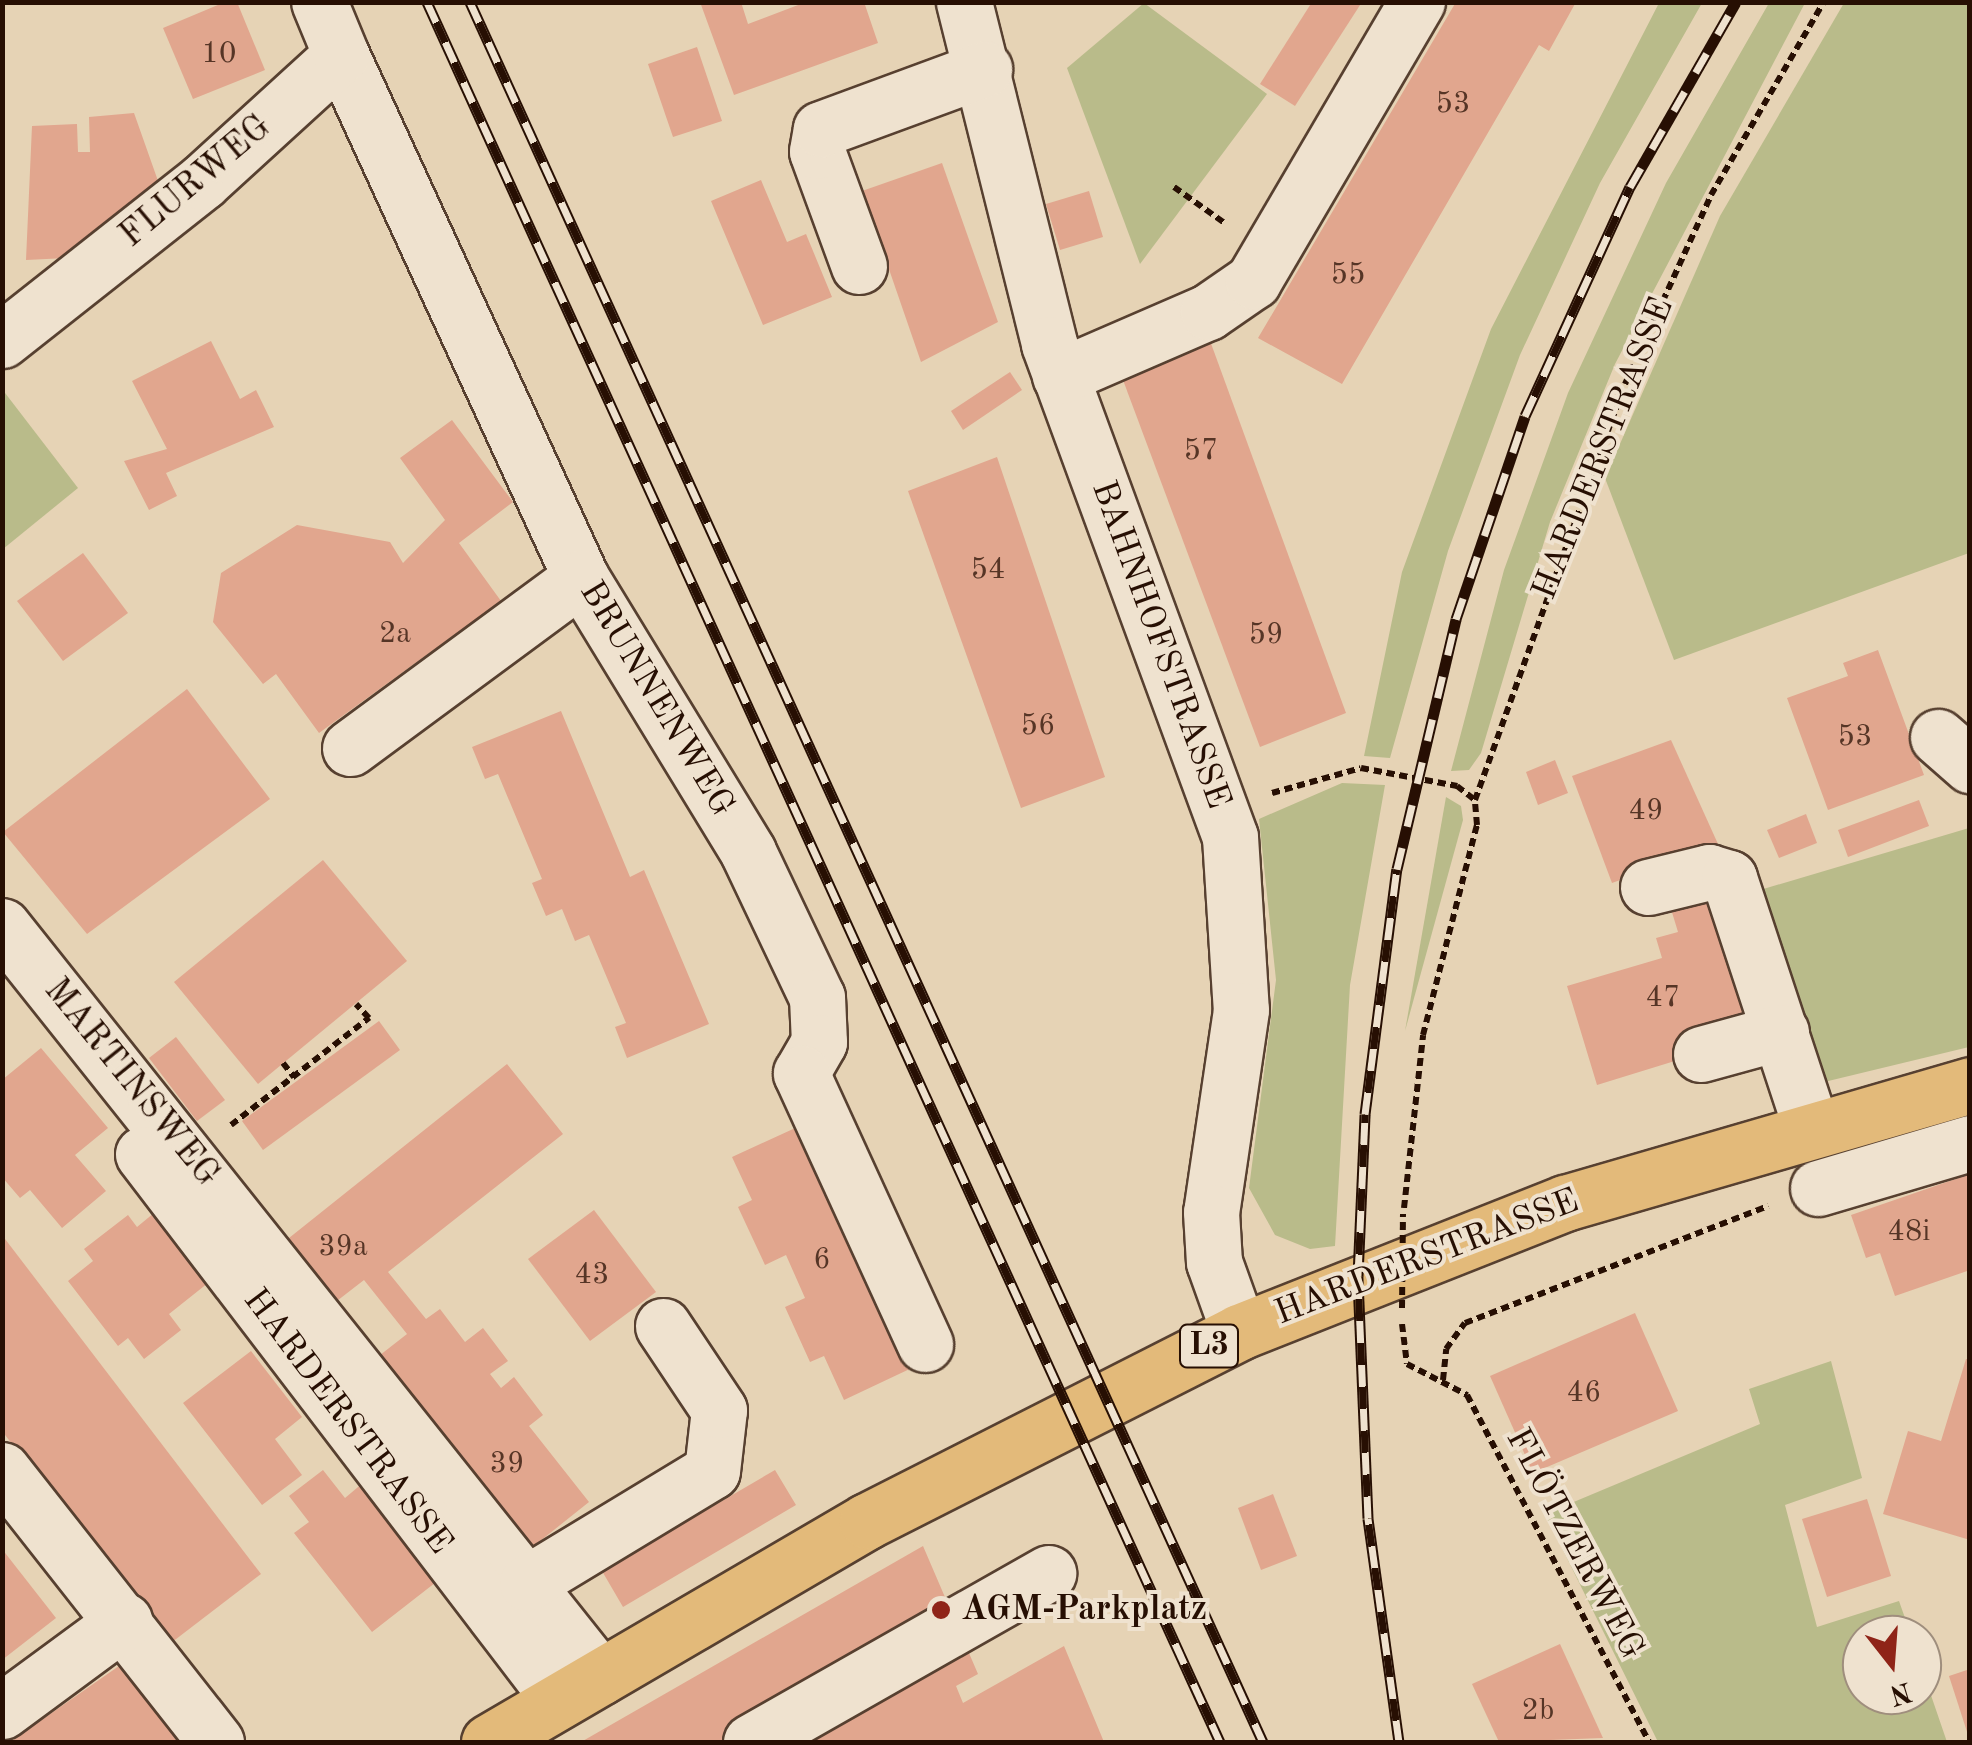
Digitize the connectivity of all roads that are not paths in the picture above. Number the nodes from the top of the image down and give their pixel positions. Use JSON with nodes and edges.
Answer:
{"nodes":[{"id":1,"x":319,"y":2,"type":"edge"},
{"id":2,"x":964,"y":2,"type":"edge"},
{"id":3,"x":1417,"y":2,"type":"edge"},
{"id":4,"x":341,"y":55,"type":"junction"},
{"id":5,"x":984,"y":69,"type":"junction"},
{"id":6,"x":858,"y":266,"type":"dead end"},
{"id":7,"x":2,"y":340,"type":"edge"},
{"id":8,"x":1060,"y":376,"type":"junction"},
{"id":9,"x":581,"y":578,"type":"junction"},
{"id":10,"x":350,"y":748,"type":"dead end"},
{"id":11,"x":1648,"y":888,"type":"dead end"},
{"id":12,"x":2,"y":926,"type":"edge"},
{"id":13,"x":1781,"y":1032,"type":"junction"},
{"id":14,"x":1701,"y":1054,"type":"dead end"},
{"id":15,"x":1970,"y":1085,"type":"edge"},
{"id":16,"x":1811,"y":1127,"type":"junction"},
{"id":17,"x":1970,"y":1143,"type":"edge"},
{"id":18,"x":135,"y":1144,"type":"dead end"},
{"id":19,"x":1818,"y":1188,"type":"road end"},
{"id":20,"x":259,"y":1241,"type":"joint"},
{"id":21,"x":663,"y":1326,"type":"dead end"},
{"id":22,"x":1238,"y":1332,"type":"junction"},
{"id":23,"x":925,"y":1344,"type":"dead end"},
{"id":24,"x":2,"y":1470,"type":"edge"},
{"id":25,"x":1048,"y":1573,"type":"dead end"},
{"id":26,"x":527,"y":1584,"type":"junction"},
{"id":27,"x":124,"y":1620,"type":"junction"},
{"id":28,"x":580,"y":1689,"type":"junction"},
{"id":29,"x":2,"y":1711,"type":"edge"},
{"id":30,"x":216,"y":1742,"type":"edge"},
{"id":31,"x":489,"y":1742,"type":"edge"},
{"id":32,"x":752,"y":1742,"type":"edge"}],
"edges":[{"from":1,"to":4,"type":"street"},
{"from":2,"to":5,"type":"street","name":"BAHNHOFSTRASSE"},
{"from":3,"to":8,"type":"street"},
{"from":4,"to":7,"type":"street","name":"FLURWEG"},
{"from":4,"to":9,"type":"street","name":"BRUNNENWEG"},
{"from":5,"to":6,"type":"street"},
{"from":5,"to":8,"type":"street","name":"BAHNHOFSTRASSE"},
{"from":8,"to":22,"type":"street","name":"BAHNHOFSTRASSE"},
{"from":9,"to":10,"type":"street"},
{"from":9,"to":23,"type":"street","name":"BRUNNENWEG"},
{"from":11,"to":13,"type":"street"},
{"from":12,"to":20,"type":"street","name":"MARTINSWEG"},
{"from":13,"to":14,"type":"street"},
{"from":13,"to":16,"type":"street"},
{"from":15,"to":16,"type":"main road","name":"HARDERSTRASSE","number":"L3"},
{"from":16,"to":22,"type":"main road","name":"HARDERSTRASSE","number":"L3"},
{"from":17,"to":19,"type":"street"},
{"from":18,"to":28,"type":"street","name":"HARDERSTRASSE"},
{"from":20,"to":26,"type":"street","name":"HARDERSTRASSE"},
{"from":21,"to":26,"type":"street"},
{"from":22,"to":28,"type":"main road","name":"HARDERSTRASSE","number":"L3"},
{"from":24,"to":27,"type":"street"},
{"from":25,"to":32,"type":"street"},
{"from":26,"to":28,"type":"street","name":"HARDERSTRASSE"},
{"from":27,"to":29,"type":"street"},
{"from":27,"to":30,"type":"street"},
{"from":28,"to":31,"type":"main road","name":"HARDERSTRASSE","number":"L3"}]}
